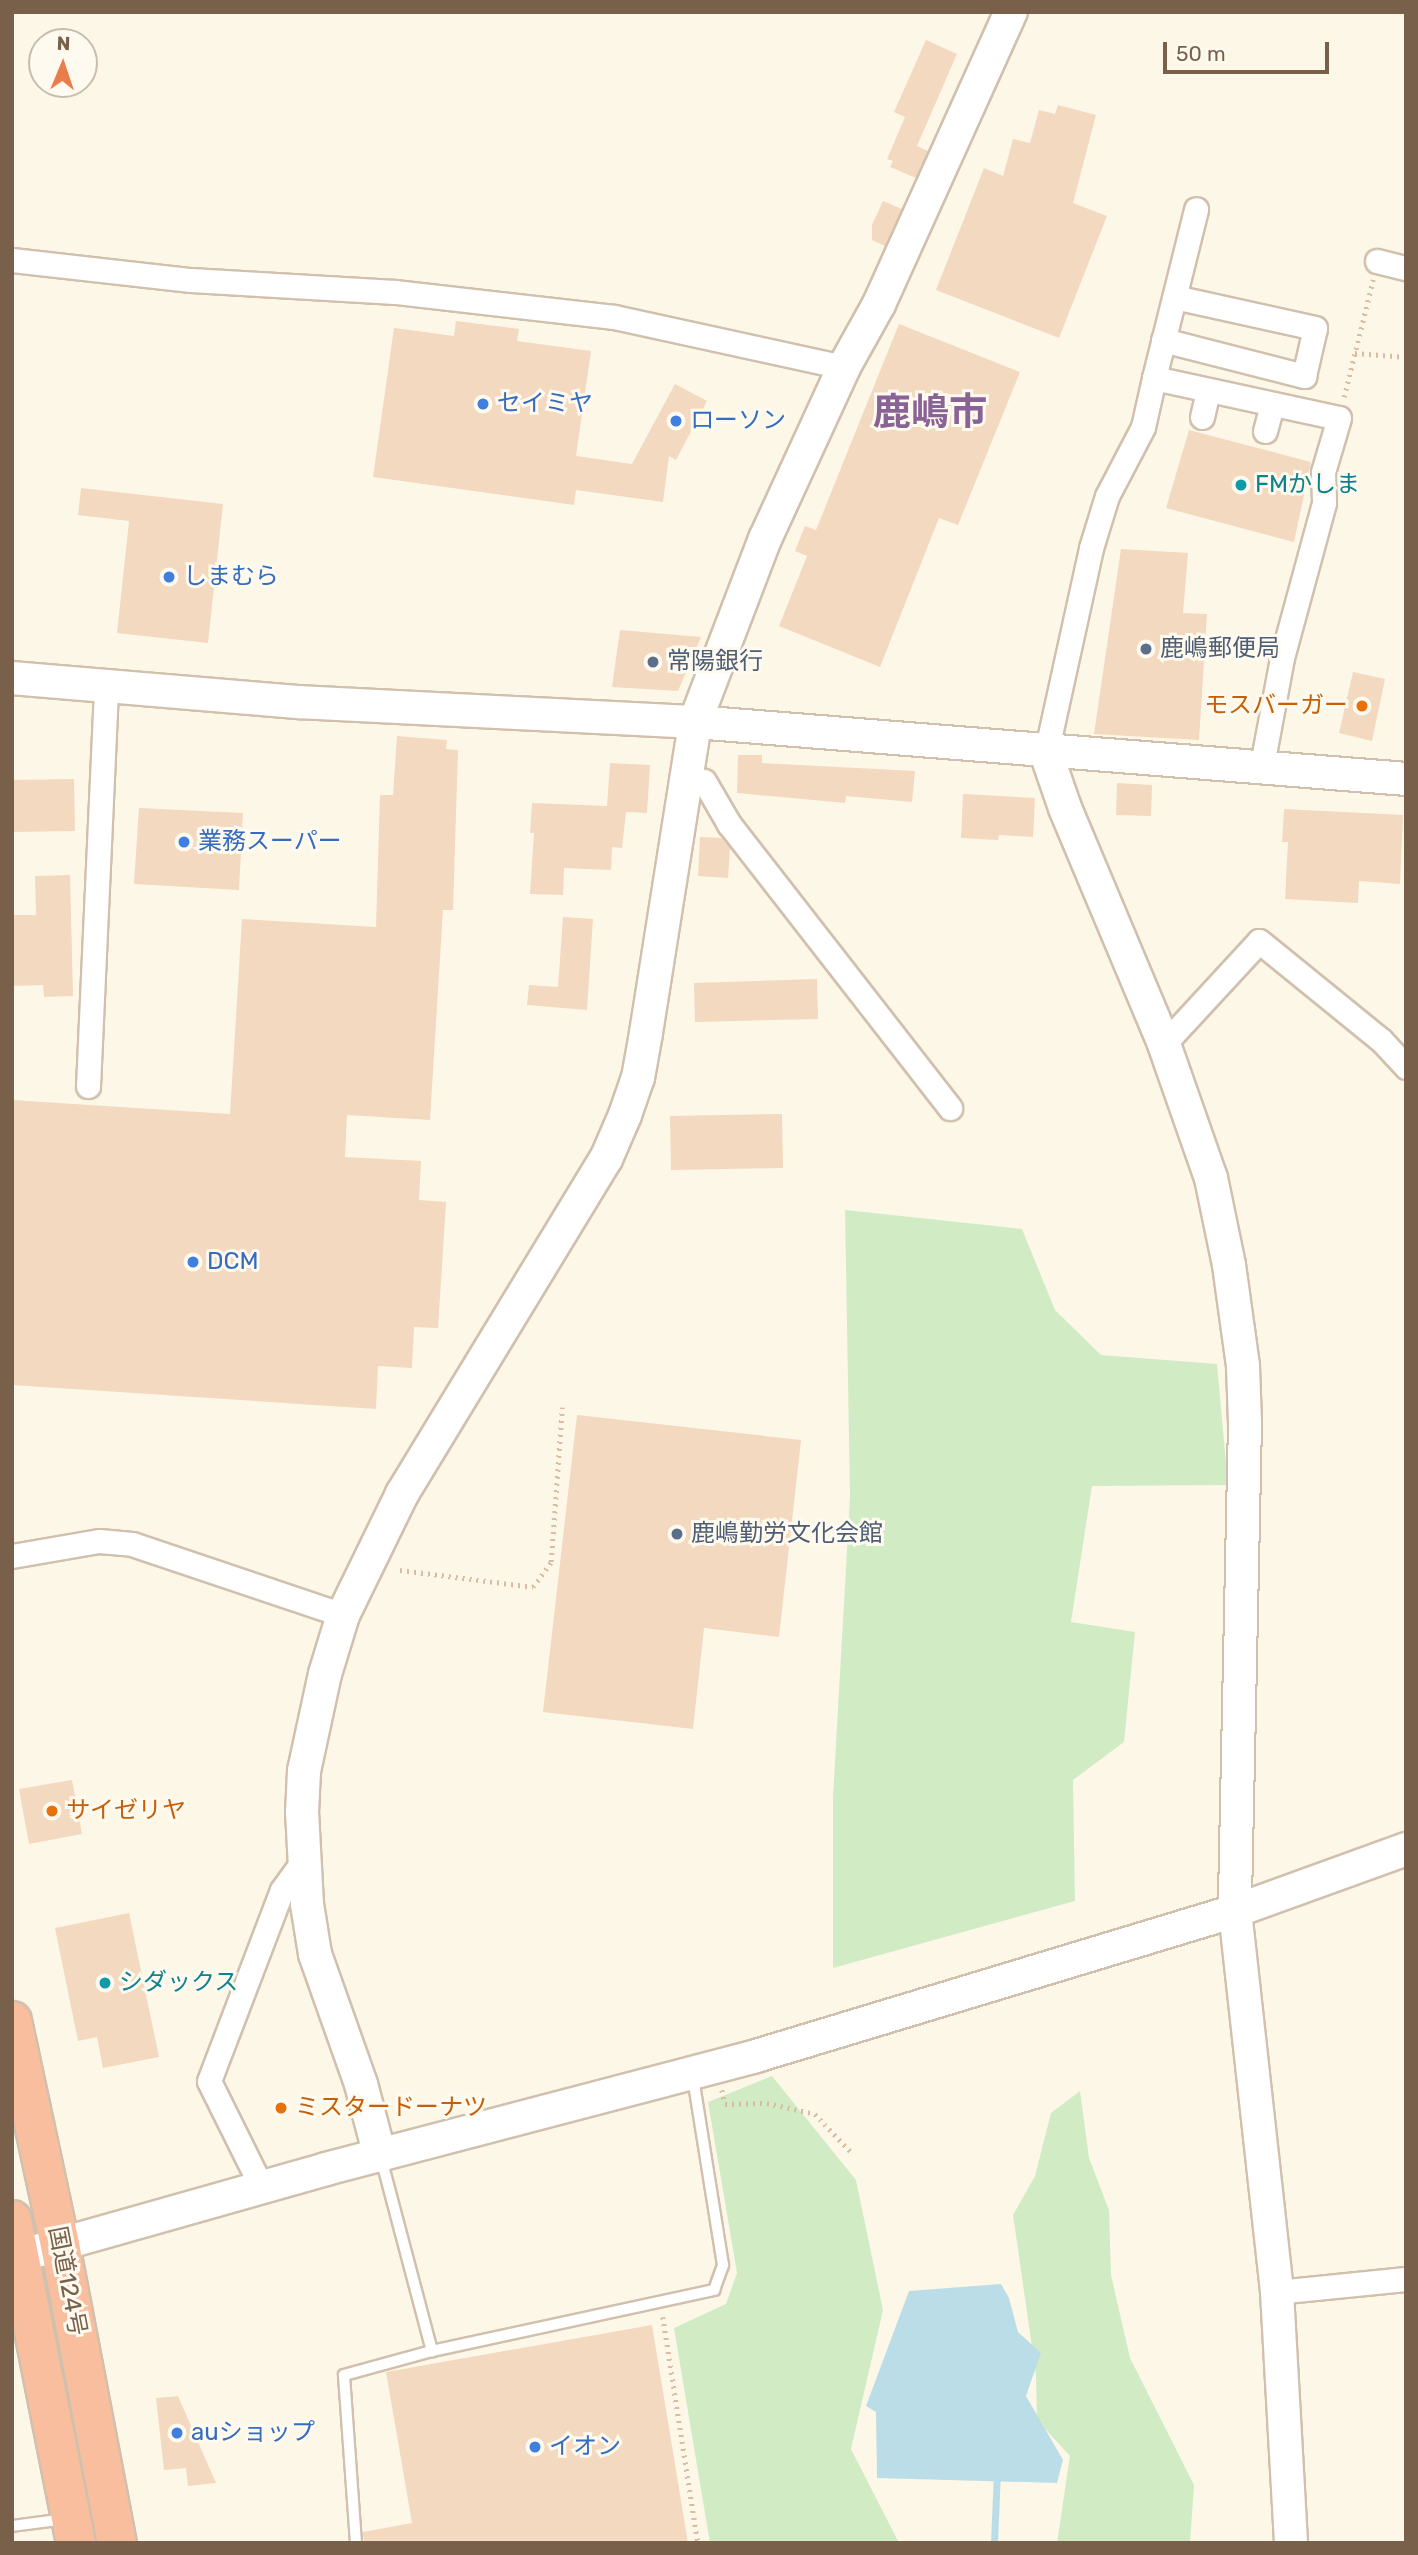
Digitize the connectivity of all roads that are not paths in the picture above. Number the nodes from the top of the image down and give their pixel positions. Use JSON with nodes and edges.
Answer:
{"nodes":[{"id":1,"x":1011,"y":12,"type":"edge"},
{"id":2,"x":1196,"y":209,"type":"dead end"},
{"id":3,"x":12,"y":260,"type":"edge"},
{"id":4,"x":1377,"y":261,"type":"road end"},
{"id":5,"x":1406,"y":268,"type":"edge"},
{"id":6,"x":1174,"y":297,"type":"junction"},
{"id":7,"x":1163,"y":340,"type":"junction"},
{"id":8,"x":844,"y":367,"type":"junction"},
{"id":9,"x":1154,"y":378,"type":"junction"},
{"id":10,"x":1208,"y":391,"type":"junction"},
{"id":11,"x":1272,"y":404,"type":"junction"},
{"id":12,"x":1202,"y":417,"type":"dead end"},
{"id":13,"x":1265,"y":431,"type":"dead end"},
{"id":14,"x":12,"y":678,"type":"edge"},
{"id":15,"x":106,"y":686,"type":"junction"},
{"id":16,"x":695,"y":723,"type":"junction"},
{"id":17,"x":1046,"y":753,"type":"junction"},
{"id":18,"x":1261,"y":770,"type":"junction"},
{"id":19,"x":1406,"y":779,"type":"edge"},
{"id":20,"x":704,"y":780,"type":"dead end"},
{"id":21,"x":1164,"y":1044,"type":"junction"},
{"id":22,"x":1406,"y":1067,"type":"edge"},
{"id":23,"x":88,"y":1086,"type":"dead end"},
{"id":24,"x":950,"y":1108,"type":"dead end"},
{"id":25,"x":12,"y":1556,"type":"edge"},
{"id":26,"x":343,"y":1615,"type":"junction"},
{"id":27,"x":1406,"y":1849,"type":"edge"},
{"id":28,"x":303,"y":1861,"type":"junction"},
{"id":29,"x":1235,"y":1911,"type":"junction"},
{"id":30,"x":12,"y":2021,"type":"edge"},
{"id":31,"x":693,"y":2074,"type":"junction"},
{"id":32,"x":380,"y":2156,"type":"junction"},
{"id":33,"x":262,"y":2188,"type":"junction"},
{"id":34,"x":15,"y":2245,"type":"edge"},
{"id":35,"x":60,"y":2245,"type":"junction"},
{"id":36,"x":1406,"y":2279,"type":"edge"},
{"id":37,"x":1277,"y":2292,"type":"junction"},
{"id":38,"x":432,"y":2351,"type":"junction"},
{"id":39,"x":12,"y":2526,"type":"edge"},
{"id":40,"x":73,"y":2531,"type":"edge"},
{"id":41,"x":117,"y":2543,"type":"edge"},
{"id":42,"x":356,"y":2543,"type":"edge"},
{"id":43,"x":1291,"y":2543,"type":"edge"}],
"edges":[{"from":1,"to":8,"type":"street"},
{"from":2,"to":6,"type":"street"},
{"from":3,"to":8,"type":"street"},
{"from":4,"to":5,"type":"street"},
{"from":6,"to":7,"type":"street"},
{"from":6,"to":7,"type":"street"},
{"from":7,"to":9,"type":"street"},
{"from":8,"to":16,"type":"street"},
{"from":9,"to":10,"type":"street"},
{"from":9,"to":17,"type":"street"},
{"from":10,"to":11,"type":"street"},
{"from":10,"to":12,"type":"street"},
{"from":11,"to":13,"type":"street"},
{"from":11,"to":18,"type":"street"},
{"from":14,"to":15,"type":"street"},
{"from":15,"to":16,"type":"street"},
{"from":15,"to":23,"type":"street"},
{"from":16,"to":17,"type":"street"},
{"from":16,"to":26,"type":"street"},
{"from":17,"to":18,"type":"street"},
{"from":17,"to":21,"type":"street"},
{"from":18,"to":19,"type":"street"},
{"from":20,"to":24,"type":"street"},
{"from":21,"to":22,"type":"street"},
{"from":21,"to":29,"type":"street"},
{"from":25,"to":26,"type":"street"},
{"from":26,"to":28,"type":"street"},
{"from":27,"to":29,"type":"street"},
{"from":28,"to":32,"type":"street"},
{"from":28,"to":33,"type":"street"},
{"from":29,"to":31,"type":"street"},
{"from":29,"to":37,"type":"street"},
{"from":30,"to":35,"type":"highway","name":"国道124号"},
{"from":31,"to":32,"type":"street"},
{"from":31,"to":38,"type":"lane"},
{"from":32,"to":33,"type":"street"},
{"from":32,"to":38,"type":"lane"},
{"from":33,"to":35,"type":"street"},
{"from":34,"to":35,"type":"street"},
{"from":34,"to":40,"type":"highway","name":"国道124号"},
{"from":35,"to":41,"type":"highway","name":"国道124号"},
{"from":36,"to":37,"type":"street"},
{"from":37,"to":43,"type":"street"},
{"from":38,"to":42,"type":"lane"},
{"from":39,"to":40,"type":"lane"}]}
